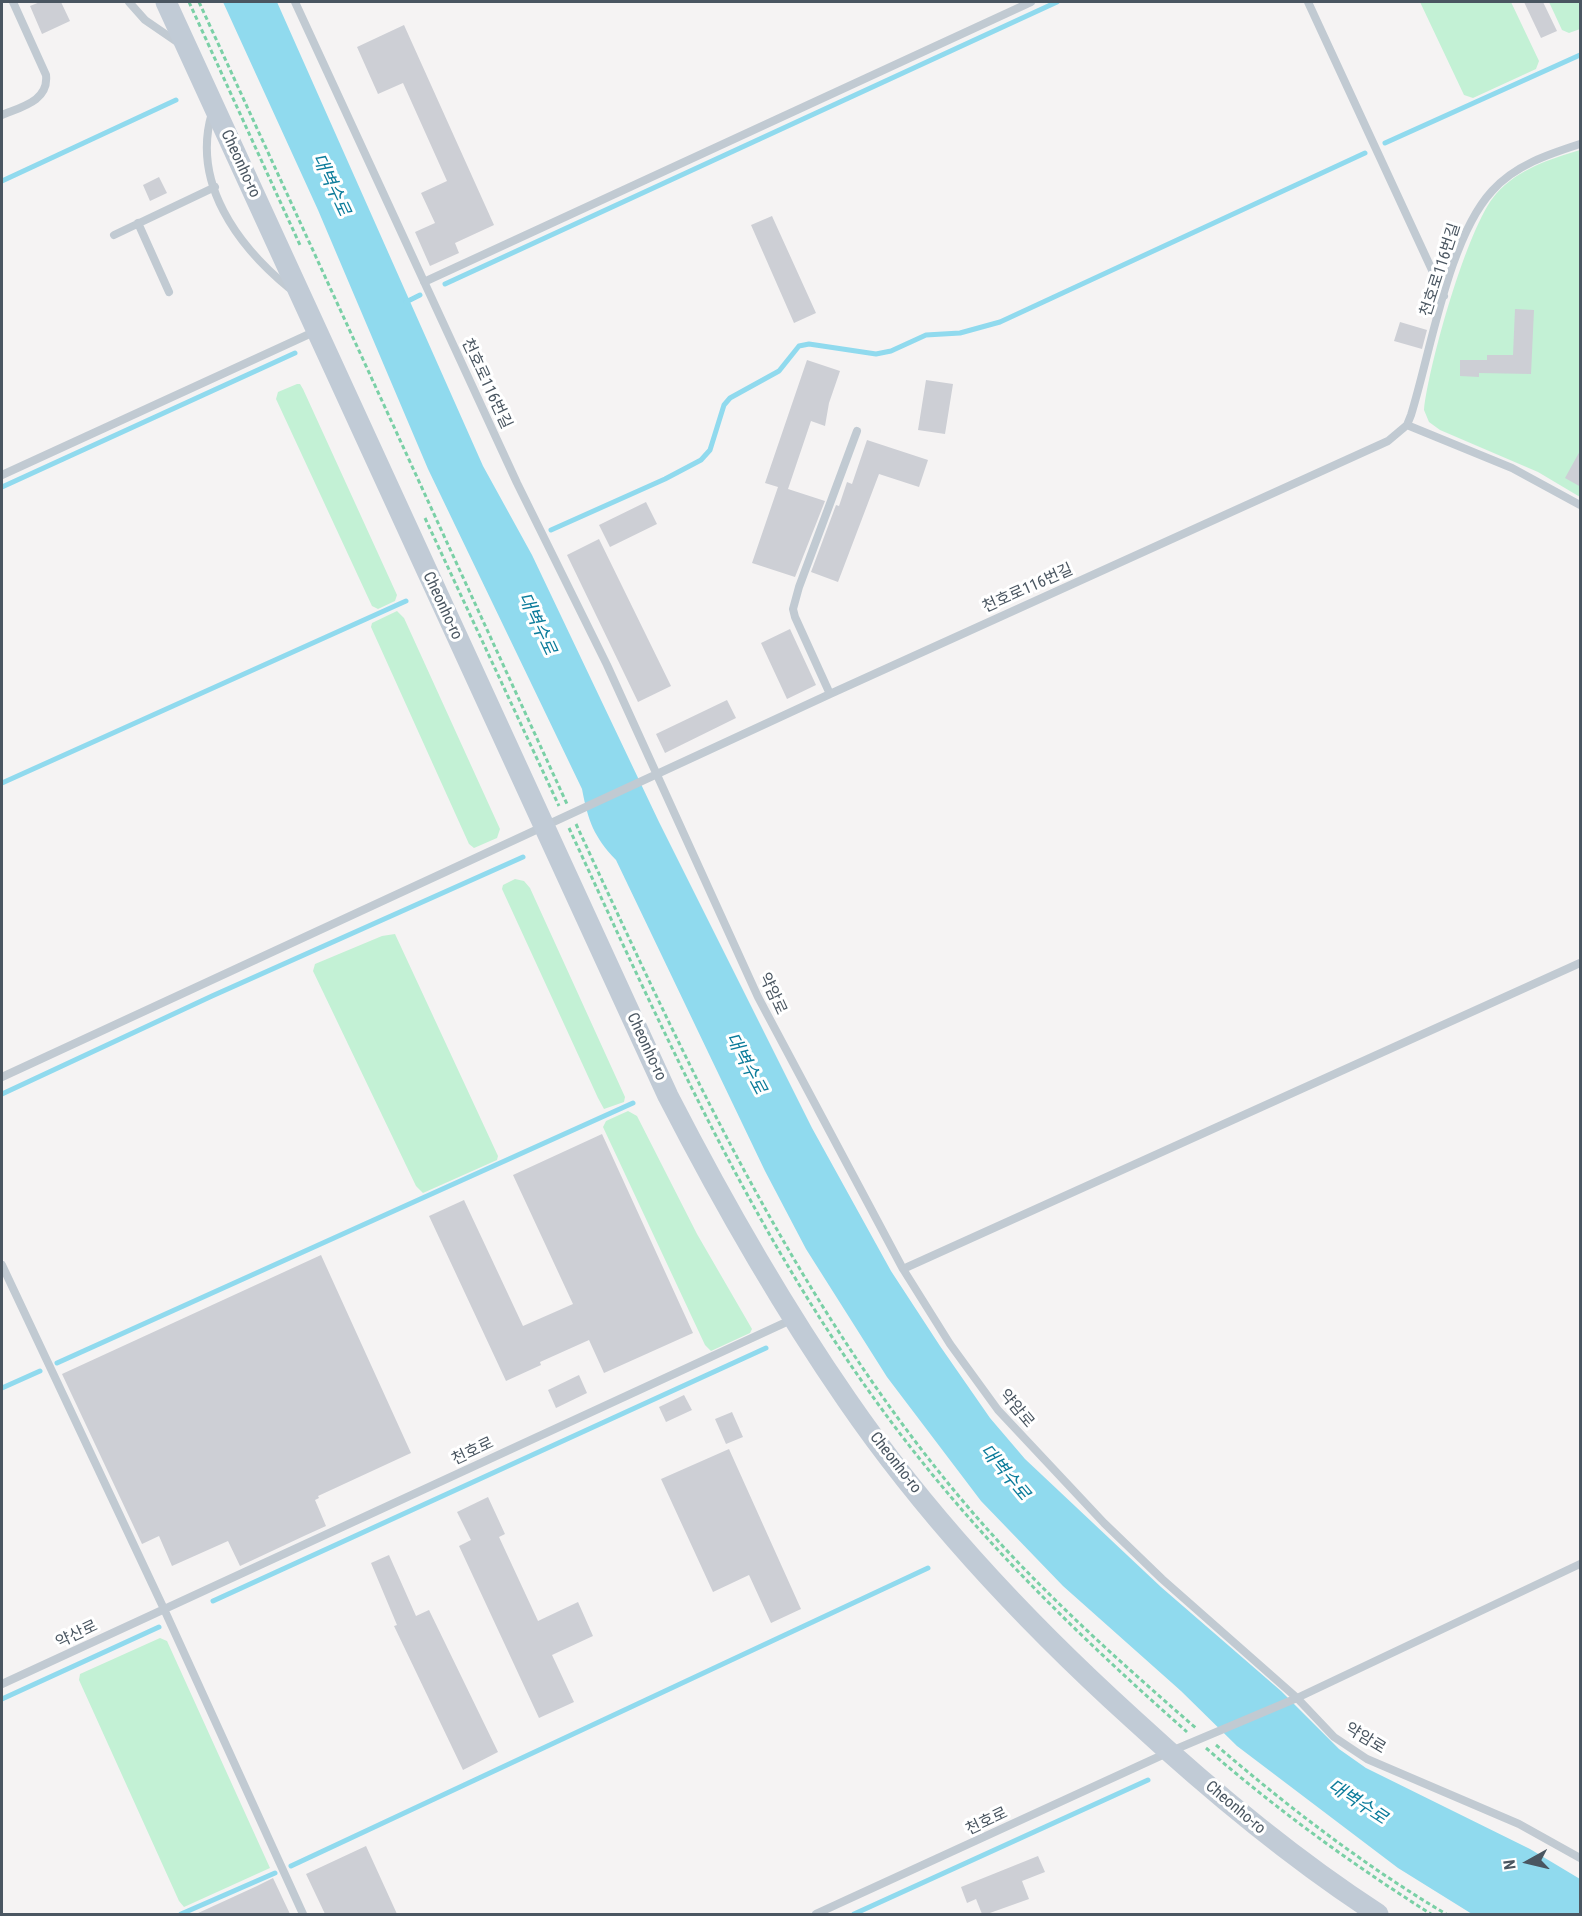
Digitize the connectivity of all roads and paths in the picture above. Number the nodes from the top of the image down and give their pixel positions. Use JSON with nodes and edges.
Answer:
{"nodes":[{"id":1,"x":13,"y":2,"type":"edge"},
{"id":2,"x":129,"y":2,"type":"edge"},
{"id":3,"x":166,"y":2,"type":"edge"},
{"id":4,"x":189,"y":2,"type":"edge"},
{"id":5,"x":199,"y":2,"type":"edge"},
{"id":6,"x":295,"y":2,"type":"edge"},
{"id":7,"x":1031,"y":2,"type":"edge"},
{"id":8,"x":1308,"y":2,"type":"edge"},
{"id":9,"x":188,"y":49,"type":"junction"},
{"id":10,"x":214,"y":106,"type":"junction"},
{"id":11,"x":2,"y":115,"type":"edge"},
{"id":12,"x":1581,"y":144,"type":"edge"},
{"id":13,"x":215,"y":187,"type":"junction"},
{"id":14,"x":138,"y":223,"type":"junction"},
{"id":15,"x":114,"y":235,"type":"dead end"},
{"id":16,"x":305,"y":255,"type":"dead end"},
{"id":17,"x":424,"y":282,"type":"junction"},
{"id":18,"x":169,"y":292,"type":"dead end"},
{"id":19,"x":1444,"y":296,"type":"junction"},
{"id":20,"x":302,"y":298,"type":"junction"},
{"id":21,"x":317,"y":331,"type":"junction"},
{"id":22,"x":1407,"y":425,"type":"junction"},
{"id":23,"x":857,"y":431,"type":"dead end"},
{"id":24,"x":2,"y":475,"type":"edge"},
{"id":25,"x":1581,"y":505,"type":"edge"},
{"id":26,"x":422,"y":511,"type":"dead end"},
{"id":27,"x":830,"y":694,"type":"junction"},
{"id":28,"x":655,"y":776,"type":"junction"},
{"id":29,"x":571,"y":815,"type":"junction"},
{"id":30,"x":544,"y":828,"type":"junction"},
{"id":31,"x":1581,"y":963,"type":"edge"},
{"id":32,"x":2,"y":1077,"type":"edge"},
{"id":33,"x":2,"y":1265,"type":"edge"},
{"id":34,"x":903,"y":1269,"type":"junction"},
{"id":35,"x":793,"y":1319,"type":"junction"},
{"id":36,"x":1581,"y":1564,"type":"edge"},
{"id":37,"x":164,"y":1609,"type":"junction"},
{"id":38,"x":2,"y":1684,"type":"edge"},
{"id":39,"x":1294,"y":1699,"type":"junction"},
{"id":40,"x":1209,"y":1736,"type":"junction"},
{"id":41,"x":1197,"y":1740,"type":"junction"},
{"id":42,"x":1169,"y":1752,"type":"junction"},
{"id":43,"x":1581,"y":1858,"type":"edge"},
{"id":44,"x":303,"y":1914,"type":"edge"},
{"id":45,"x":816,"y":1914,"type":"edge"},
{"id":46,"x":1378,"y":1914,"type":"edge"},
{"id":47,"x":1431,"y":1914,"type":"edge"},
{"id":48,"x":1446,"y":1914,"type":"edge"}],
"edges":[{"from":1,"to":11,"type":"lane"},
{"from":2,"to":9,"type":"lane"},
{"from":3,"to":9,"type":"street","name":"Cheonho-ro"},
{"from":4,"to":16,"type":"path"},
{"from":5,"to":29,"type":"path"},
{"from":6,"to":17,"type":"lane","name":"천호로116번길"},
{"from":7,"to":17,"type":"lane"},
{"from":8,"to":19,"type":"lane"},
{"from":9,"to":10,"type":"street","name":"Cheonho-ro"},
{"from":10,"to":13,"type":"lane"},
{"from":10,"to":20,"type":"street","name":"Cheonho-ro"},
{"from":12,"to":19,"type":"lane","name":"천호로116번길"},
{"from":13,"to":14,"type":"lane"},
{"from":13,"to":20,"type":"lane"},
{"from":14,"to":15,"type":"lane"},
{"from":14,"to":18,"type":"lane"},
{"from":17,"to":28,"type":"lane","name":"천호로116번길"},
{"from":19,"to":22,"type":"lane","name":"천호로116번길"},
{"from":20,"to":21,"type":"street","name":"Cheonho-ro"},
{"from":21,"to":24,"type":"lane"},
{"from":21,"to":30,"type":"street","name":"Cheonho-ro"},
{"from":22,"to":25,"type":"lane"},
{"from":22,"to":27,"type":"lane","name":"천호로116번길"},
{"from":23,"to":27,"type":"lane"},
{"from":26,"to":29,"type":"path"},
{"from":27,"to":28,"type":"lane","name":"천호로116번길"},
{"from":28,"to":29,"type":"lane","name":"천호로116번길"},
{"from":28,"to":34,"type":"lane","name":"약암로"},
{"from":29,"to":30,"type":"lane","name":"천호로116번길"},
{"from":29,"to":40,"type":"path"},
{"from":29,"to":41,"type":"path"},
{"from":30,"to":32,"type":"lane","name":"천호로116번길"},
{"from":30,"to":35,"type":"street","name":"Cheonho-ro"},
{"from":31,"to":34,"type":"lane"},
{"from":33,"to":37,"type":"lane"},
{"from":34,"to":39,"type":"lane","name":"약암로"},
{"from":35,"to":37,"type":"lane","name":"천호로"},
{"from":35,"to":42,"type":"street","name":"Cheonho-ro"},
{"from":36,"to":39,"type":"lane","name":"천호로"},
{"from":37,"to":38,"type":"lane","name":"약산로"},
{"from":37,"to":44,"type":"lane"},
{"from":39,"to":40,"type":"lane","name":"천호로"},
{"from":39,"to":43,"type":"lane","name":"약암로"},
{"from":40,"to":41,"type":"lane","name":"천호로"},
{"from":40,"to":48,"type":"path"},
{"from":41,"to":42,"type":"lane","name":"천호로"},
{"from":41,"to":47,"type":"path"},
{"from":42,"to":45,"type":"lane","name":"천호로"},
{"from":42,"to":46,"type":"street","name":"Cheonho-ro"}]}
